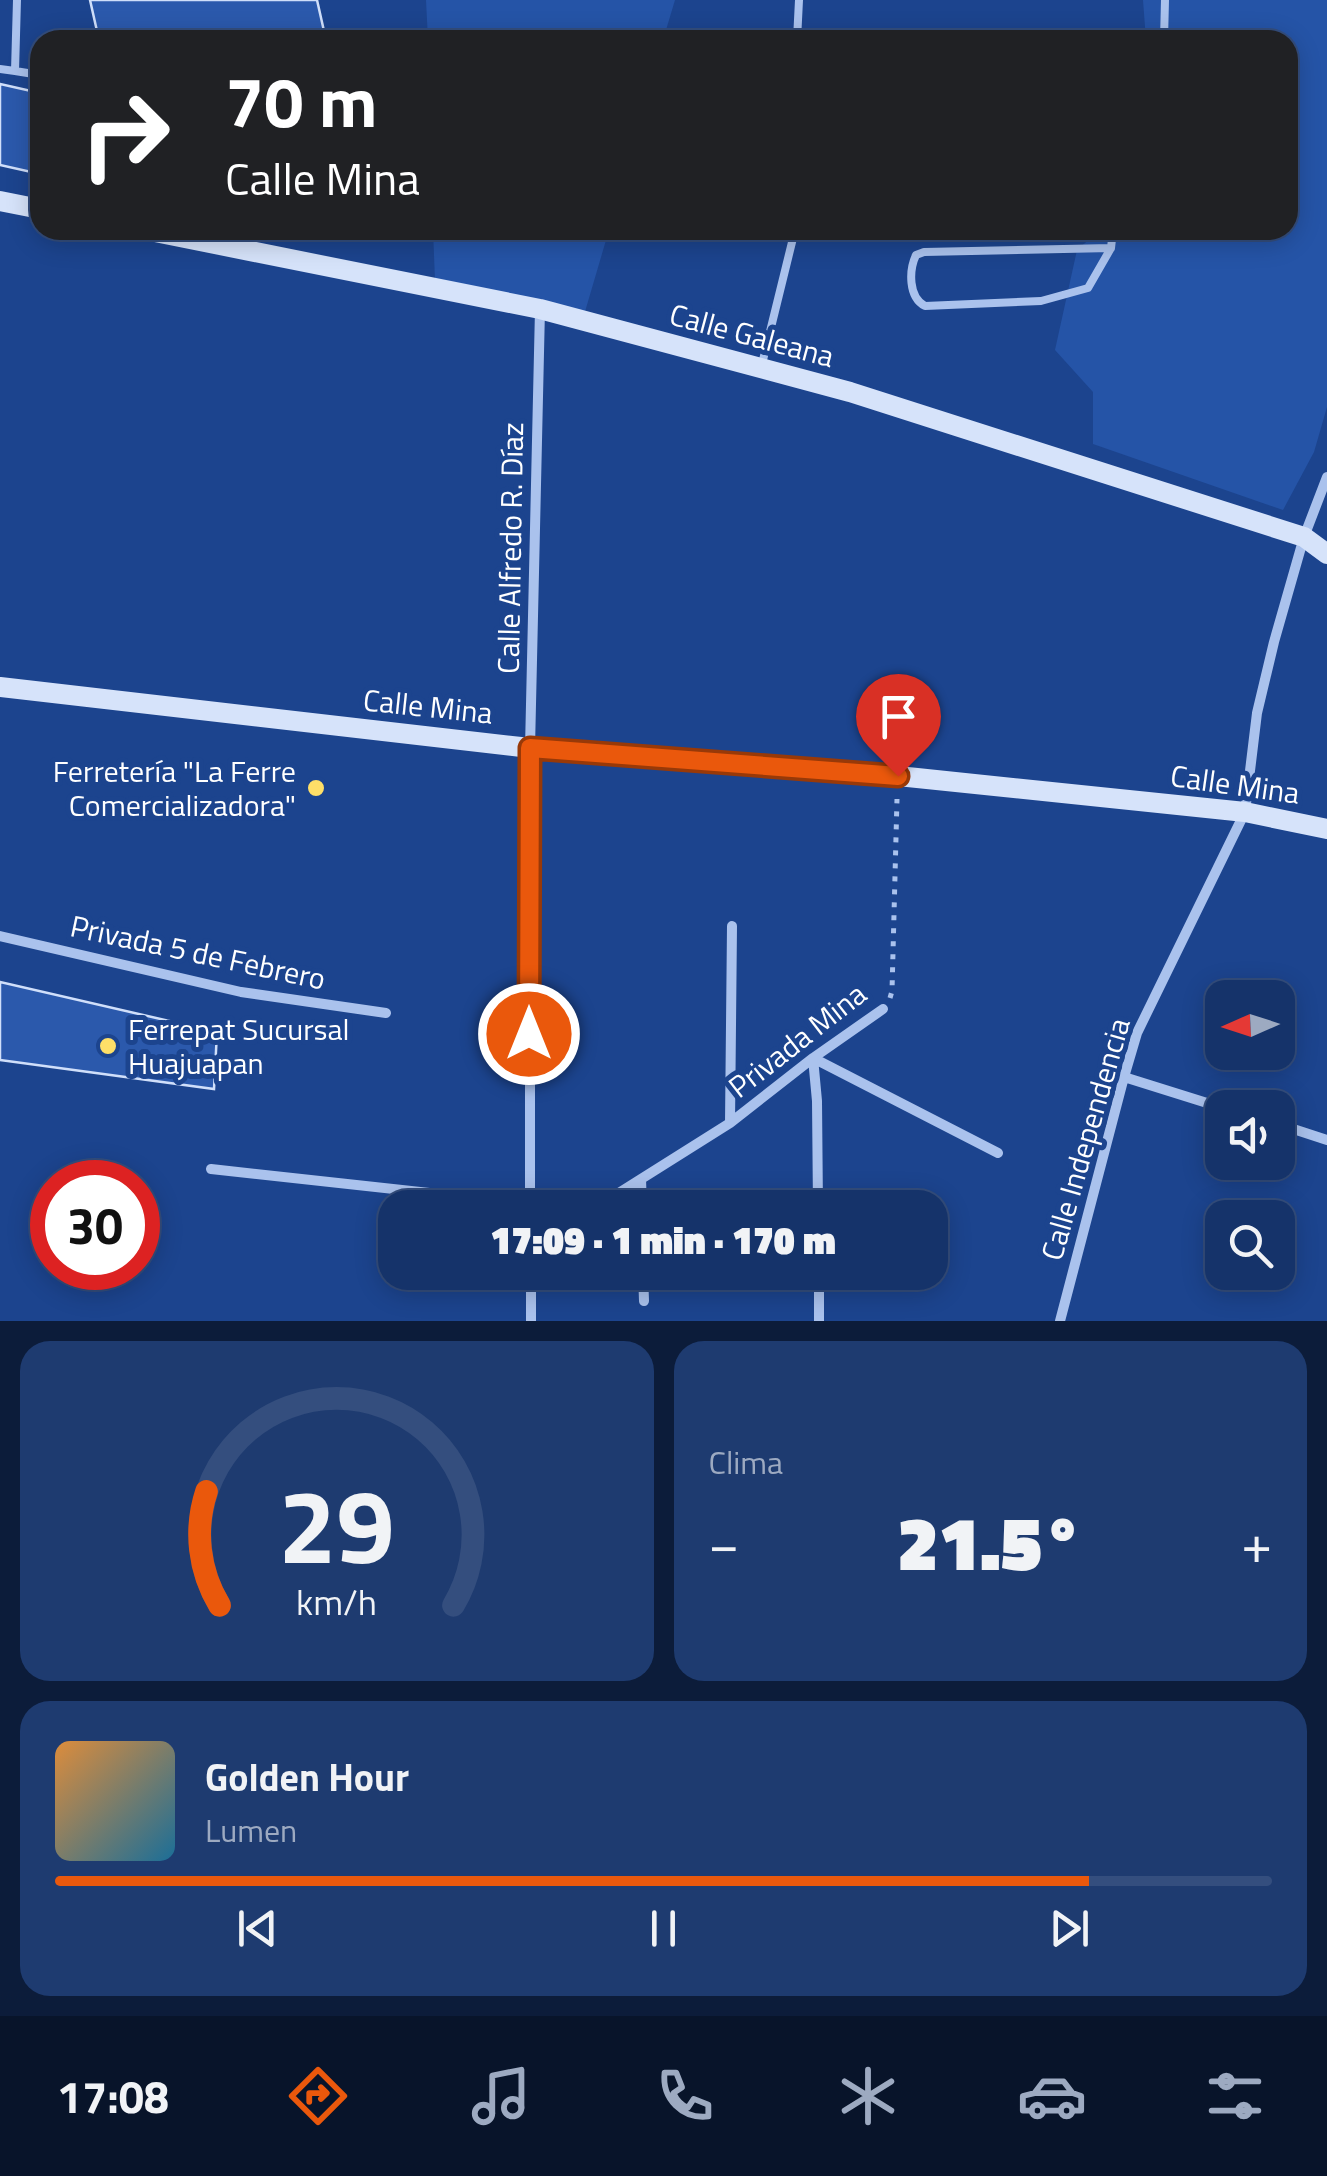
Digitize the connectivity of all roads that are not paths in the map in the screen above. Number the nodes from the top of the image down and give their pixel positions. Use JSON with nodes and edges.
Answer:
{"nodes":[{"id":1,"x":17,"y":0,"type":"edge"},
{"id":2,"x":799,"y":0,"type":"edge"},
{"id":3,"x":1165,"y":0,"type":"edge"},
{"id":4,"x":798,"y":30,"type":"edge"},
{"id":5,"x":1164,"y":30,"type":"edge"},
{"id":6,"x":0,"y":68,"type":"edge"},
{"id":7,"x":14,"y":72,"type":"junction"},
{"id":8,"x":30,"y":74,"type":"edge"},
{"id":9,"x":0,"y":201,"type":"edge"},
{"id":10,"x":30,"y":207,"type":"edge"},
{"id":11,"x":195,"y":240,"type":"edge"},
{"id":12,"x":792,"y":240,"type":"edge"},
{"id":13,"x":1112,"y":240,"type":"edge"},
{"id":14,"x":1111,"y":248,"type":"junction"},
{"id":15,"x":540,"y":309,"type":"junction"},
{"id":16,"x":761,"y":369,"type":"junction"},
{"id":17,"x":1327,"y":477,"type":"edge"},
{"id":18,"x":1304,"y":536,"type":"junction"},
{"id":19,"x":1327,"y":554,"type":"edge"},
{"id":20,"x":0,"y":687,"type":"edge"},
{"id":21,"x":530,"y":748,"type":"junction"},
{"id":22,"x":1245,"y":812,"type":"junction"},
{"id":23,"x":1327,"y":829,"type":"edge"},
{"id":24,"x":732,"y":926,"type":"dead end"},
{"id":25,"x":0,"y":936,"type":"edge"},
{"id":26,"x":883,"y":1009,"type":"road end"},
{"id":27,"x":386,"y":1014,"type":"dead end"},
{"id":28,"x":813,"y":1058,"type":"junction"},
{"id":29,"x":1124,"y":1077,"type":"junction"},
{"id":30,"x":1205,"y":1102,"type":"edge"},
{"id":31,"x":730,"y":1123,"type":"junction"},
{"id":32,"x":1295,"y":1130,"type":"edge"},
{"id":33,"x":1327,"y":1140,"type":"edge"},
{"id":34,"x":998,"y":1152,"type":"dead end"},
{"id":35,"x":212,"y":1170,"type":"dead end"},
{"id":36,"x":641,"y":1179,"type":"junction"},
{"id":37,"x":389,"y":1190,"type":"edge"},
{"id":38,"x":530,"y":1190,"type":"edge"},
{"id":39,"x":624,"y":1190,"type":"edge"},
{"id":40,"x":641,"y":1190,"type":"edge"},
{"id":41,"x":818,"y":1190,"type":"edge"},
{"id":42,"x":531,"y":1290,"type":"edge"},
{"id":43,"x":644,"y":1290,"type":"edge"},
{"id":44,"x":819,"y":1290,"type":"edge"},
{"id":45,"x":644,"y":1301,"type":"dead end"},
{"id":46,"x":531,"y":1321,"type":"edge"},
{"id":47,"x":820,"y":1321,"type":"edge"},
{"id":48,"x":1060,"y":1321,"type":"edge"}],
"edges":[{"from":1,"to":7,"type":"lane"},
{"from":2,"to":4,"type":"lane"},
{"from":3,"to":5,"type":"lane"},
{"from":6,"to":7,"type":"lane"},
{"from":7,"to":8,"type":"lane"},
{"from":9,"to":10,"type":"main road"},
{"from":11,"to":15,"type":"main road","name":"Calle Galeana"},
{"from":12,"to":16,"type":"lane"},
{"from":13,"to":14,"type":"lane"},
{"from":14,"to":14,"type":"lane"},
{"from":15,"to":16,"type":"main road","name":"Calle Galeana"},
{"from":15,"to":21,"type":"street","name":"Calle Alfredo R. Díaz"},
{"from":16,"to":18,"type":"main road","name":"Calle Galeana"},
{"from":17,"to":18,"type":"street","name":"Calle Independencia"},
{"from":18,"to":19,"type":"main road","name":"Calle Galeana"},
{"from":18,"to":22,"type":"street","name":"Calle Independencia"},
{"from":20,"to":21,"type":"main road","name":"Calle Mina"},
{"from":21,"to":22,"type":"main road","name":"Calle Mina"},
{"from":21,"to":38,"type":"street","name":"Calle Alfredo R. Díaz"},
{"from":22,"to":23,"type":"main road","name":"Calle Mina"},
{"from":22,"to":29,"type":"street","name":"Calle Independencia"},
{"from":24,"to":31,"type":"street"},
{"from":25,"to":27,"type":"street","name":"Privada 5 de Febrero"},
{"from":26,"to":28,"type":"street","name":"Privada Mina"},
{"from":28,"to":31,"type":"street","name":"Privada Mina"},
{"from":28,"to":34,"type":"street"},
{"from":28,"to":41,"type":"street"},
{"from":29,"to":30,"type":"street"},
{"from":29,"to":48,"type":"street","name":"Calle Independencia"},
{"from":31,"to":36,"type":"street","name":"Privada Mina"},
{"from":32,"to":33,"type":"street"},
{"from":35,"to":37,"type":"street"},
{"from":36,"to":39,"type":"street","name":"Privada Mina"},
{"from":36,"to":40,"type":"street"},
{"from":42,"to":46,"type":"street"},
{"from":43,"to":45,"type":"street"},
{"from":44,"to":47,"type":"street"}]}
